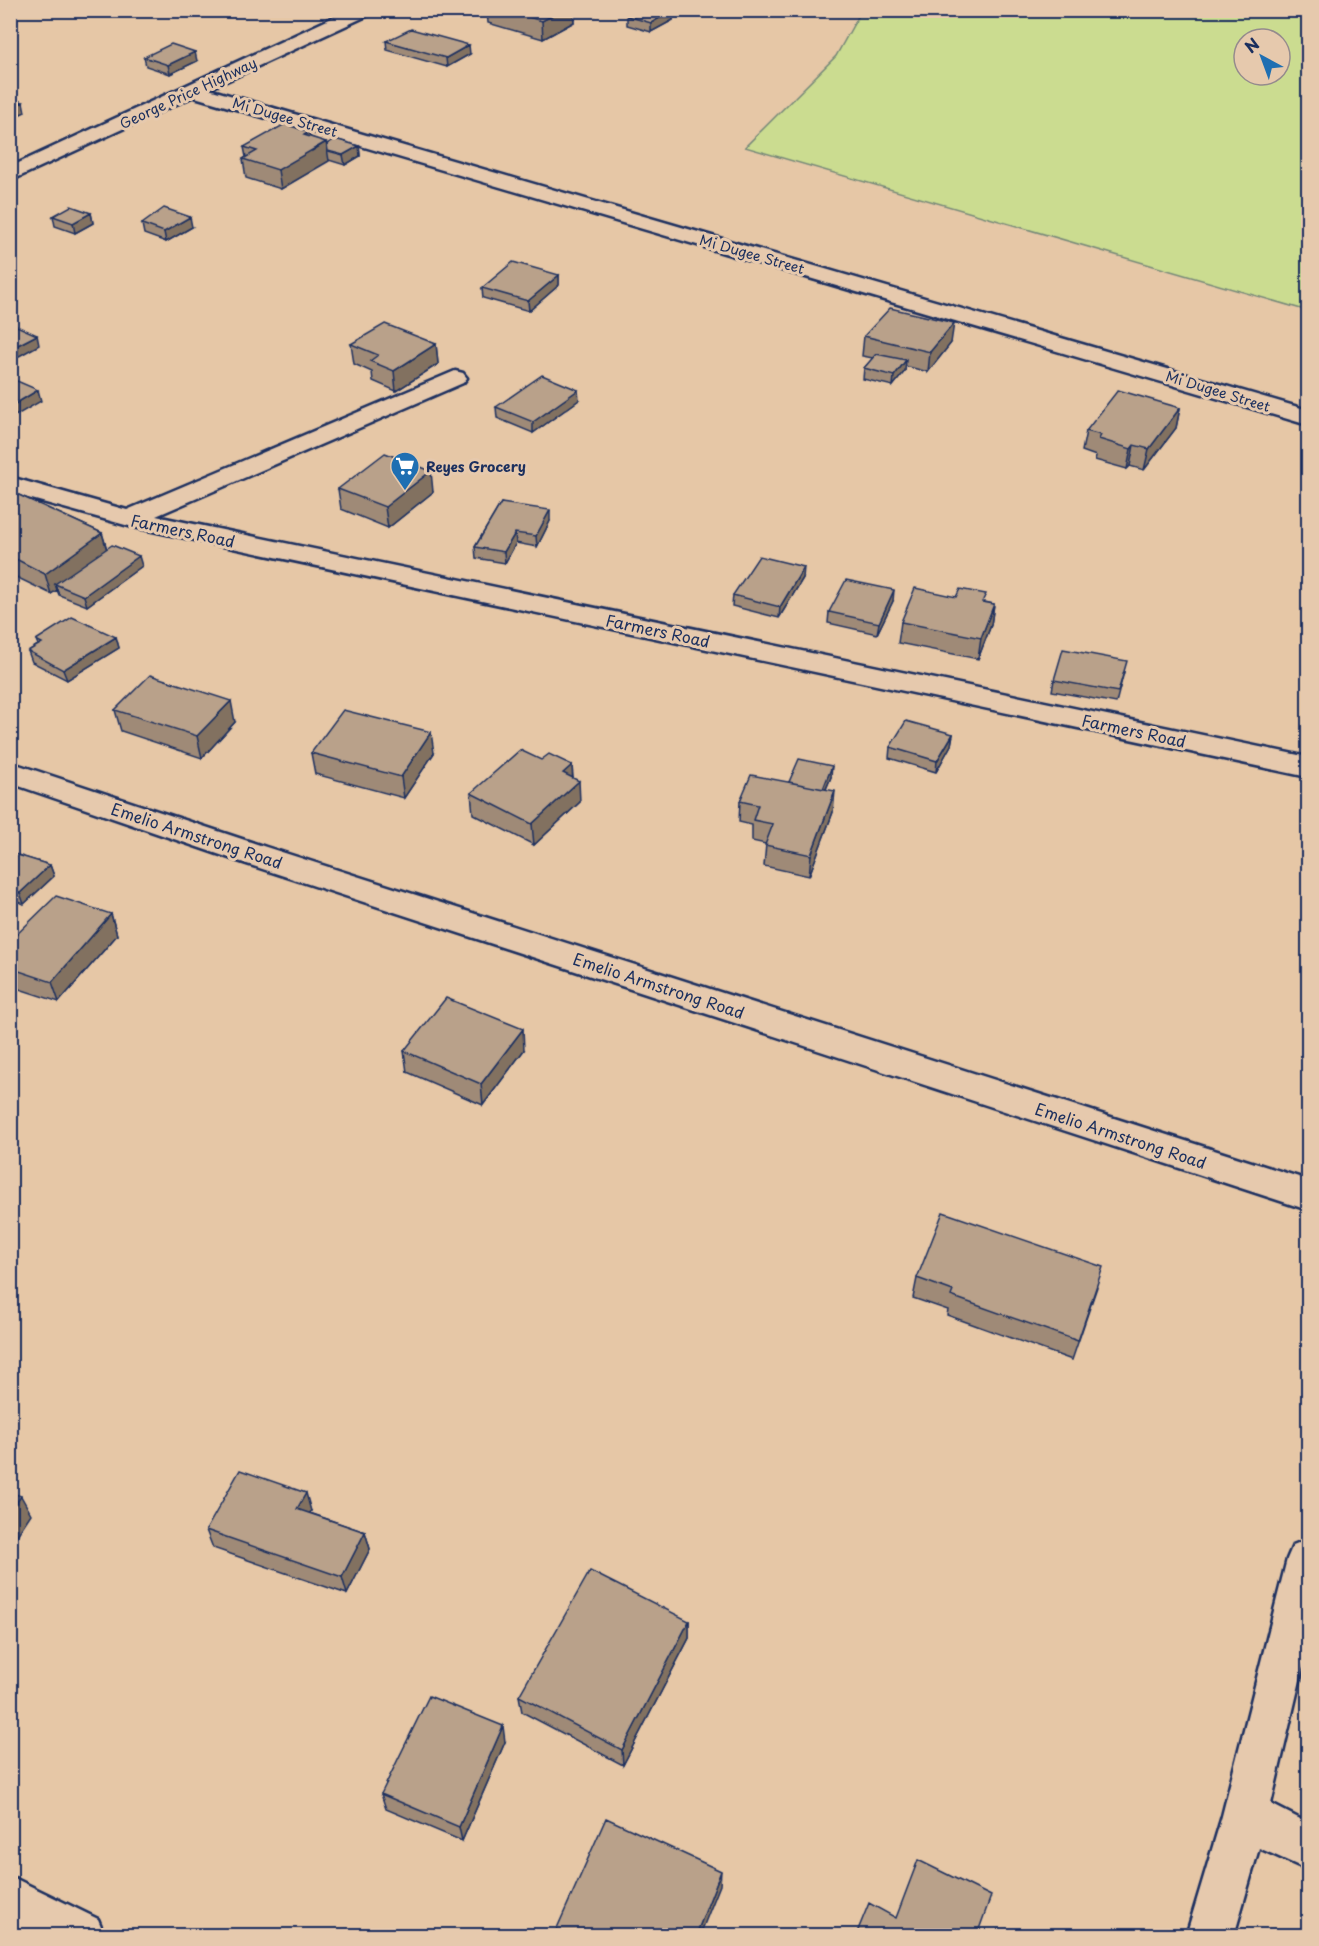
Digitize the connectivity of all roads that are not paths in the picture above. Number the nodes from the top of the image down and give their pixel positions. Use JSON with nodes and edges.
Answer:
{"nodes":[{"id":1,"x":365,"y":10,"type":"edge"},
{"id":2,"x":195,"y":91,"type":"junction"},
{"id":3,"x":10,"y":175,"type":"edge"},
{"id":4,"x":455,"y":378,"type":"dead end"},
{"id":5,"x":1308,"y":418,"type":"edge"},
{"id":6,"x":10,"y":484,"type":"edge"},
{"id":7,"x":129,"y":518,"type":"junction"},
{"id":8,"x":1308,"y":767,"type":"edge"},
{"id":9,"x":10,"y":772,"type":"edge"},
{"id":10,"x":1308,"y":1195,"type":"edge"},
{"id":11,"x":1308,"y":1559,"type":"edge"},
{"id":12,"x":1245,"y":1816,"type":"junction"},
{"id":13,"x":1308,"y":1847,"type":"edge"},
{"id":14,"x":10,"y":1900,"type":"edge"},
{"id":15,"x":81,"y":1935,"type":"edge"},
{"id":16,"x":1210,"y":1935,"type":"edge"}],
"edges":[{"from":1,"to":2,"type":"main road","name":"George Price Highway"},
{"from":2,"to":3,"type":"main road","name":"George Price Highway"},
{"from":2,"to":5,"type":"main road","name":"Mi Dugee Street"},
{"from":4,"to":7,"type":"main road"},
{"from":6,"to":7,"type":"main road","name":"Farmers Road"},
{"from":7,"to":8,"type":"main road","name":"Farmers Road"},
{"from":9,"to":10,"type":"main road","name":"Emelio Armstrong Road"},
{"from":11,"to":12,"type":"main road"},
{"from":12,"to":13,"type":"main road"},
{"from":12,"to":16,"type":"main road"},
{"from":14,"to":15,"type":"main road"}]}
